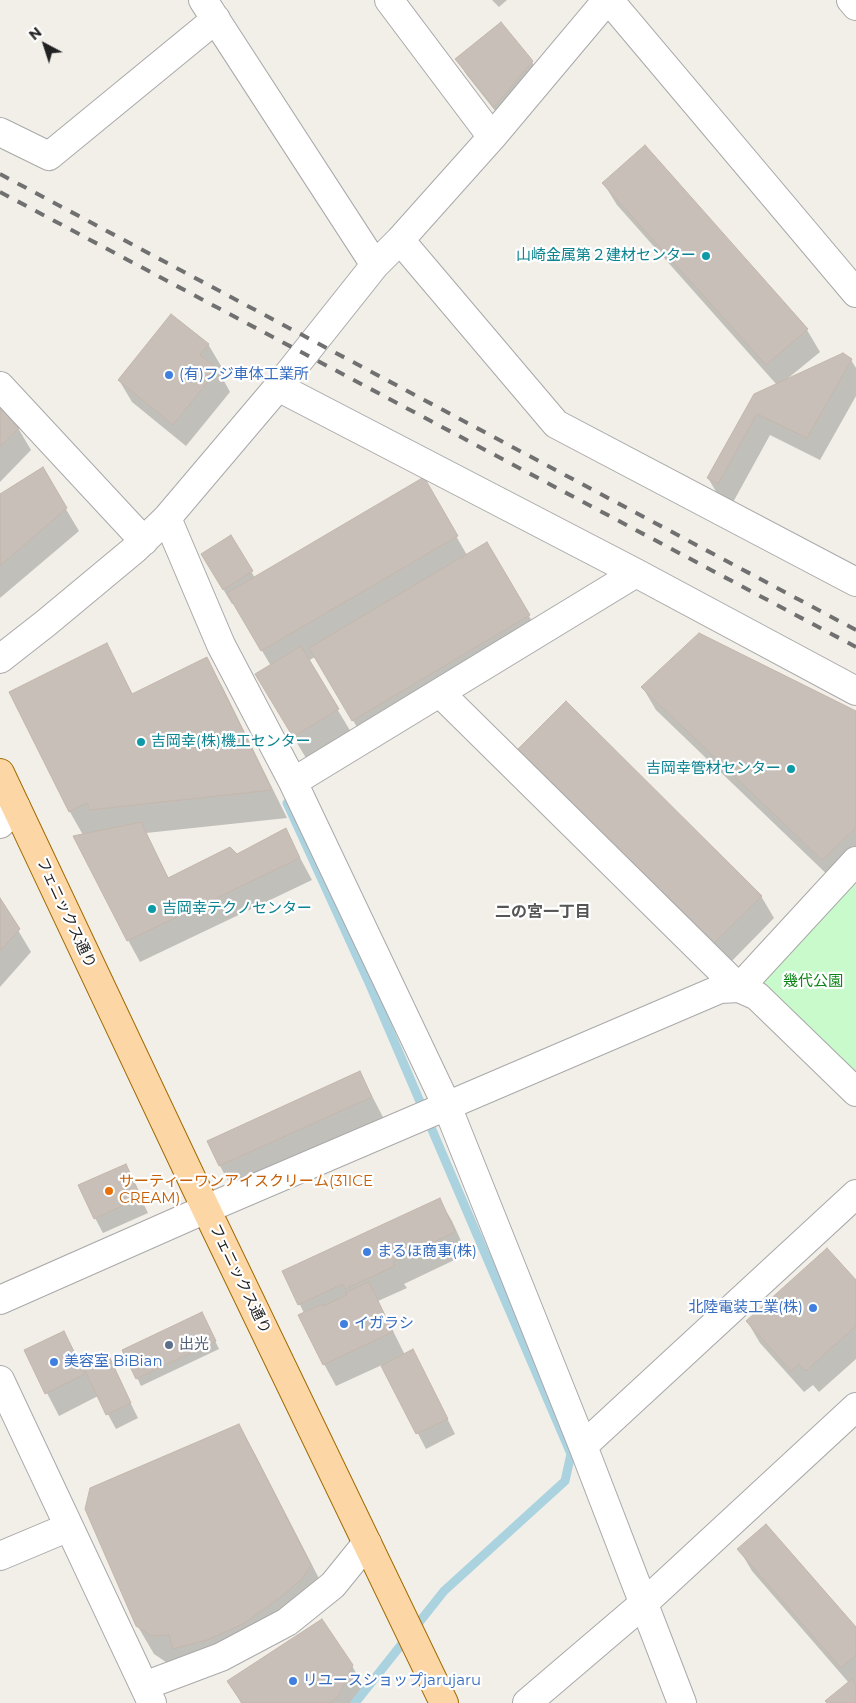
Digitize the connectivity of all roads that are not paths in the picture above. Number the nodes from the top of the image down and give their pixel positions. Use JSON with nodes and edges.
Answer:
{"nodes":[{"id":1,"x":389,"y":0,"type":"edge"},
{"id":2,"x":608,"y":0,"type":"edge"},
{"id":3,"x":851,"y":0,"type":"edge"},
{"id":4,"x":856,"y":6,"type":"edge"},
{"id":5,"x":210,"y":10,"type":"edge"},
{"id":6,"x":0,"y":132,"type":"edge"},
{"id":7,"x":492,"y":137,"type":"junction"},
{"id":8,"x":400,"y":240,"type":"junction"},
{"id":9,"x":375,"y":265,"type":"junction"},
{"id":10,"x":856,"y":293,"type":"edge"},
{"id":11,"x":0,"y":386,"type":"edge"},
{"id":12,"x":278,"y":387,"type":"junction"},
{"id":13,"x":168,"y":518,"type":"junction"},
{"id":14,"x":144,"y":541,"type":"junction"},
{"id":15,"x":636,"y":574,"type":"junction"},
{"id":16,"x":856,"y":582,"type":"edge"},
{"id":17,"x":0,"y":658,"type":"edge"},
{"id":18,"x":856,"y":691,"type":"edge"},
{"id":19,"x":440,"y":692,"type":"junction"},
{"id":20,"x":0,"y":773,"type":"edge"},
{"id":21,"x":293,"y":782,"type":"junction"},
{"id":22,"x":8,"y":815,"type":"edge"},
{"id":23,"x":856,"y":861,"type":"edge"},
{"id":24,"x":739,"y":988,"type":"junction"},
{"id":25,"x":856,"y":1092,"type":"edge"},
{"id":26,"x":447,"y":1106,"type":"junction"},
{"id":27,"x":856,"y":1194,"type":"edge"},
{"id":28,"x":206,"y":1209,"type":"junction"},
{"id":29,"x":0,"y":1300,"type":"edge"},
{"id":30,"x":0,"y":1380,"type":"edge"},
{"id":31,"x":856,"y":1407,"type":"edge"},
{"id":32,"x":583,"y":1446,"type":"junction"},
{"id":33,"x":69,"y":1526,"type":"junction"},
{"id":34,"x":368,"y":1543,"type":"junction"},
{"id":35,"x":0,"y":1556,"type":"edge"},
{"id":36,"x":643,"y":1604,"type":"junction"},
{"id":37,"x":148,"y":1694,"type":"edge"},
{"id":38,"x":444,"y":1703,"type":"edge"},
{"id":39,"x":527,"y":1703,"type":"edge"},
{"id":40,"x":682,"y":1703,"type":"edge"}],
"edges":[{"from":1,"to":7,"type":"street"},
{"from":2,"to":7,"type":"street"},
{"from":2,"to":10,"type":"street"},
{"from":3,"to":4,"type":"street"},
{"from":5,"to":6,"type":"street"},
{"from":5,"to":9,"type":"street"},
{"from":7,"to":8,"type":"street"},
{"from":8,"to":9,"type":"street"},
{"from":8,"to":16,"type":"street"},
{"from":9,"to":12,"type":"street"},
{"from":11,"to":14,"type":"street"},
{"from":12,"to":13,"type":"street"},
{"from":12,"to":15,"type":"street"},
{"from":13,"to":14,"type":"street"},
{"from":13,"to":21,"type":"street"},
{"from":14,"to":17,"type":"street"},
{"from":15,"to":18,"type":"street"},
{"from":15,"to":19,"type":"street"},
{"from":19,"to":21,"type":"street"},
{"from":19,"to":24,"type":"street"},
{"from":20,"to":22,"type":"main road","name":"フェニックス通り"},
{"from":21,"to":26,"type":"street"},
{"from":22,"to":28,"type":"main road","name":"フェニックス通り"},
{"from":23,"to":24,"type":"street"},
{"from":24,"to":25,"type":"street"},
{"from":24,"to":26,"type":"street"},
{"from":26,"to":28,"type":"street"},
{"from":26,"to":32,"type":"street"},
{"from":27,"to":32,"type":"street"},
{"from":28,"to":29,"type":"street"},
{"from":28,"to":34,"type":"main road","name":"フェニックス通り"},
{"from":30,"to":33,"type":"street"},
{"from":31,"to":36,"type":"street"},
{"from":32,"to":36,"type":"street"},
{"from":33,"to":35,"type":"street"},
{"from":33,"to":37,"type":"street"},
{"from":34,"to":37,"type":"street"},
{"from":34,"to":38,"type":"main road","name":"フェニックス通り"},
{"from":36,"to":39,"type":"street"},
{"from":36,"to":40,"type":"street"}]}
